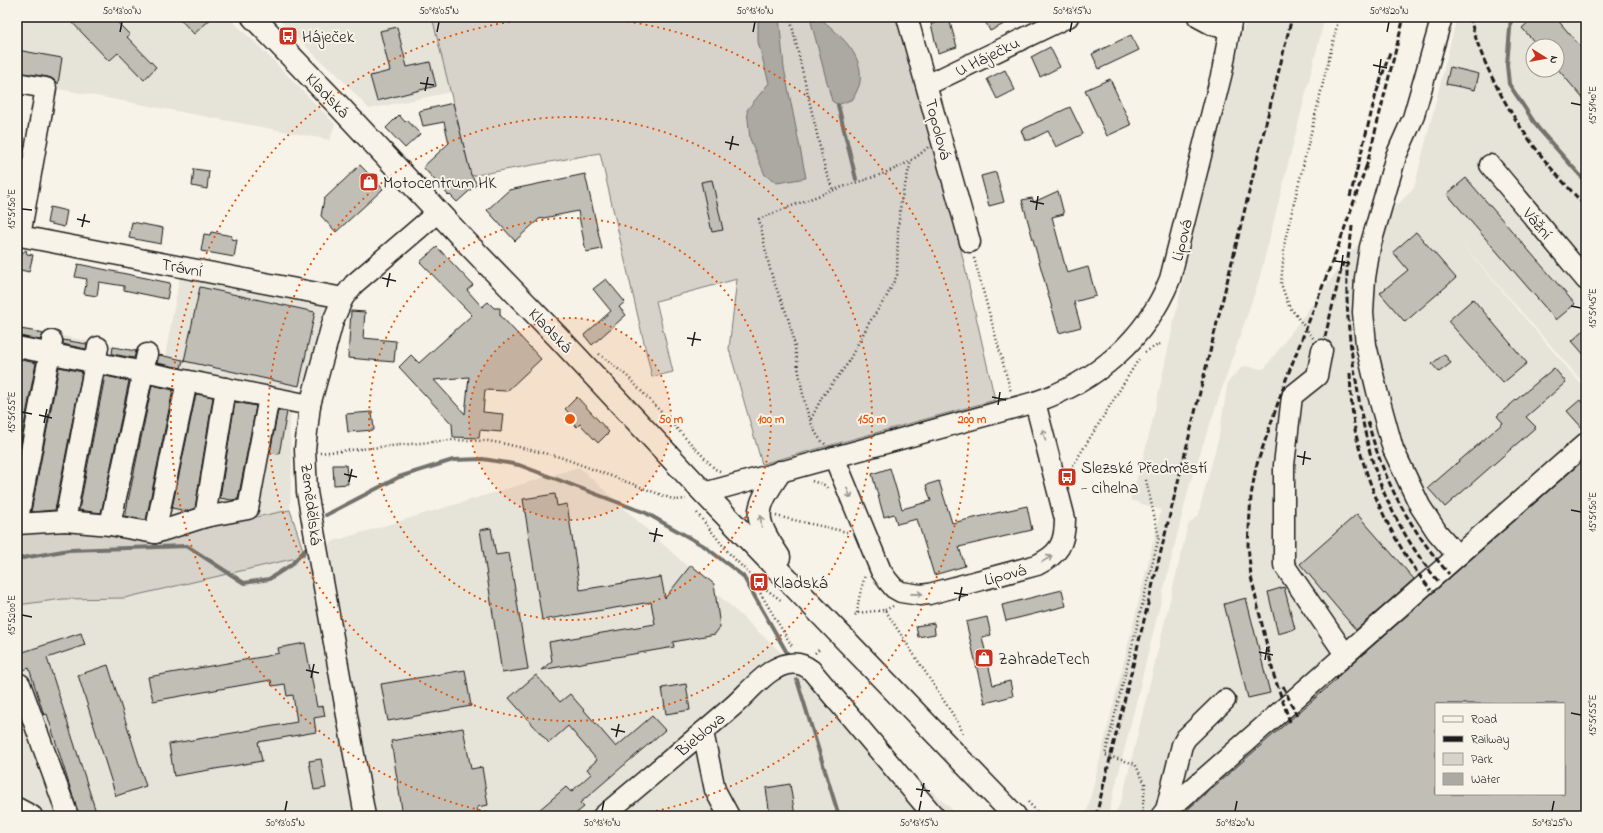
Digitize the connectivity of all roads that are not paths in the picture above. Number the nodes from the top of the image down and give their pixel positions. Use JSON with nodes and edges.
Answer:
{"nodes":[{"id":1,"x":253,"y":17,"type":"edge"},
{"id":2,"x":907,"y":17,"type":"edge"},
{"id":3,"x":1068,"y":17,"type":"edge"},
{"id":4,"x":1198,"y":17,"type":"edge"},
{"id":5,"x":1442,"y":17,"type":"edge"},
{"id":6,"x":1231,"y":24,"type":"edge"},
{"id":7,"x":17,"y":83,"type":"edge"},
{"id":8,"x":927,"y":85,"type":"junction"},
{"id":9,"x":1490,"y":165,"type":"dead end"},
{"id":10,"x":438,"y":212,"type":"junction"},
{"id":11,"x":970,"y":242,"type":"road end"},
{"id":12,"x":1586,"y":280,"type":"edge"},
{"id":13,"x":343,"y":298,"type":"junction"},
{"id":14,"x":17,"y":347,"type":"edge"},
{"id":15,"x":50,"y":347,"type":"junction"},
{"id":16,"x":1322,"y":350,"type":"road end"},
{"id":17,"x":96,"y":355,"type":"junction"},
{"id":18,"x":146,"y":363,"type":"junction"},
{"id":19,"x":187,"y":381,"type":"junction"},
{"id":20,"x":226,"y":388,"type":"junction"},
{"id":21,"x":269,"y":397,"type":"junction"},
{"id":22,"x":1036,"y":402,"type":"junction"},
{"id":23,"x":310,"y":405,"type":"junction"},
{"id":24,"x":1586,"y":443,"type":"edge"},
{"id":25,"x":834,"y":457,"type":"junction"},
{"id":26,"x":780,"y":472,"type":"junction"},
{"id":27,"x":695,"y":496,"type":"junction"},
{"id":28,"x":205,"y":517,"type":"junction"},
{"id":29,"x":65,"y":521,"type":"junction"},
{"id":30,"x":17,"y":524,"type":"edge"},
{"id":31,"x":110,"y":525,"type":"junction"},
{"id":32,"x":155,"y":533,"type":"junction"},
{"id":33,"x":1457,"y":555,"type":"junction"},
{"id":34,"x":809,"y":602,"type":"junction"},
{"id":35,"x":1345,"y":654,"type":"junction"},
{"id":36,"x":17,"y":685,"type":"edge"},
{"id":37,"x":1225,"y":700,"type":"dead end"},
{"id":38,"x":702,"y":732,"type":"junction"},
{"id":39,"x":17,"y":808,"type":"edge"},
{"id":40,"x":1163,"y":813,"type":"edge"},
{"id":41,"x":32,"y":816,"type":"edge"},
{"id":42,"x":68,"y":816,"type":"edge"},
{"id":43,"x":365,"y":816,"type":"edge"},
{"id":44,"x":603,"y":816,"type":"edge"},
{"id":45,"x":729,"y":816,"type":"edge"},
{"id":46,"x":934,"y":816,"type":"edge"},
{"id":47,"x":1015,"y":816,"type":"edge"}],
"edges":[{"from":1,"to":10,"type":"main road","name":"Kladská"},
{"from":2,"to":8,"type":"street","name":"Topolová"},
{"from":3,"to":8,"type":"street","name":"U Háječku"},
{"from":4,"to":6,"type":"street"},
{"from":5,"to":33,"type":"street"},
{"from":6,"to":22,"type":"street","name":"Lipová"},
{"from":7,"to":13,"type":"street","name":"Trávní"},
{"from":8,"to":11,"type":"street","name":"Topolová"},
{"from":9,"to":12,"type":"street","name":"Vážní"},
{"from":10,"to":13,"type":"street","name":"Zemědělská"},
{"from":10,"to":27,"type":"main road","name":"Kladská"},
{"from":13,"to":23,"type":"street","name":"Zemědělská"},
{"from":14,"to":15,"type":"street"},
{"from":15,"to":17,"type":"street"},
{"from":15,"to":30,"type":"street"},
{"from":16,"to":35,"type":"street"},
{"from":17,"to":18,"type":"street"},
{"from":17,"to":29,"type":"street"},
{"from":18,"to":19,"type":"street"},
{"from":18,"to":31,"type":"street"},
{"from":19,"to":20,"type":"street"},
{"from":19,"to":32,"type":"street"},
{"from":20,"to":21,"type":"street"},
{"from":20,"to":28,"type":"street"},
{"from":21,"to":23,"type":"street"},
{"from":21,"to":28,"type":"street"},
{"from":22,"to":25,"type":"street","name":"Lipová"},
{"from":25,"to":22,"type":"street","name":"Lipová","one_way":true},
{"from":23,"to":43,"type":"street","name":"Zemědělská"},
{"from":24,"to":33,"type":"street"},
{"from":25,"to":26,"type":"street","name":"Lipová"},
{"from":26,"to":27,"type":"street","name":"Lipová"},
{"from":34,"to":26,"type":"main road","one_way":true},
{"from":27,"to":34,"type":"main road","name":"Kladská"},
{"from":28,"to":32,"type":"street"},
{"from":29,"to":30,"type":"street"},
{"from":29,"to":31,"type":"street"},
{"from":31,"to":32,"type":"street"},
{"from":33,"to":35,"type":"street"},
{"from":34,"to":47,"type":"main road","name":"Kladská"},
{"from":35,"to":40,"type":"street"},
{"from":36,"to":42,"type":"street"},
{"from":37,"to":40,"type":"street"},
{"from":38,"to":44,"type":"street","name":"Bieblova"},
{"from":38,"to":45,"type":"street"},
{"from":38,"to":46,"type":"street","name":"Bieblova"},
{"from":39,"to":41,"type":"street"}]}
